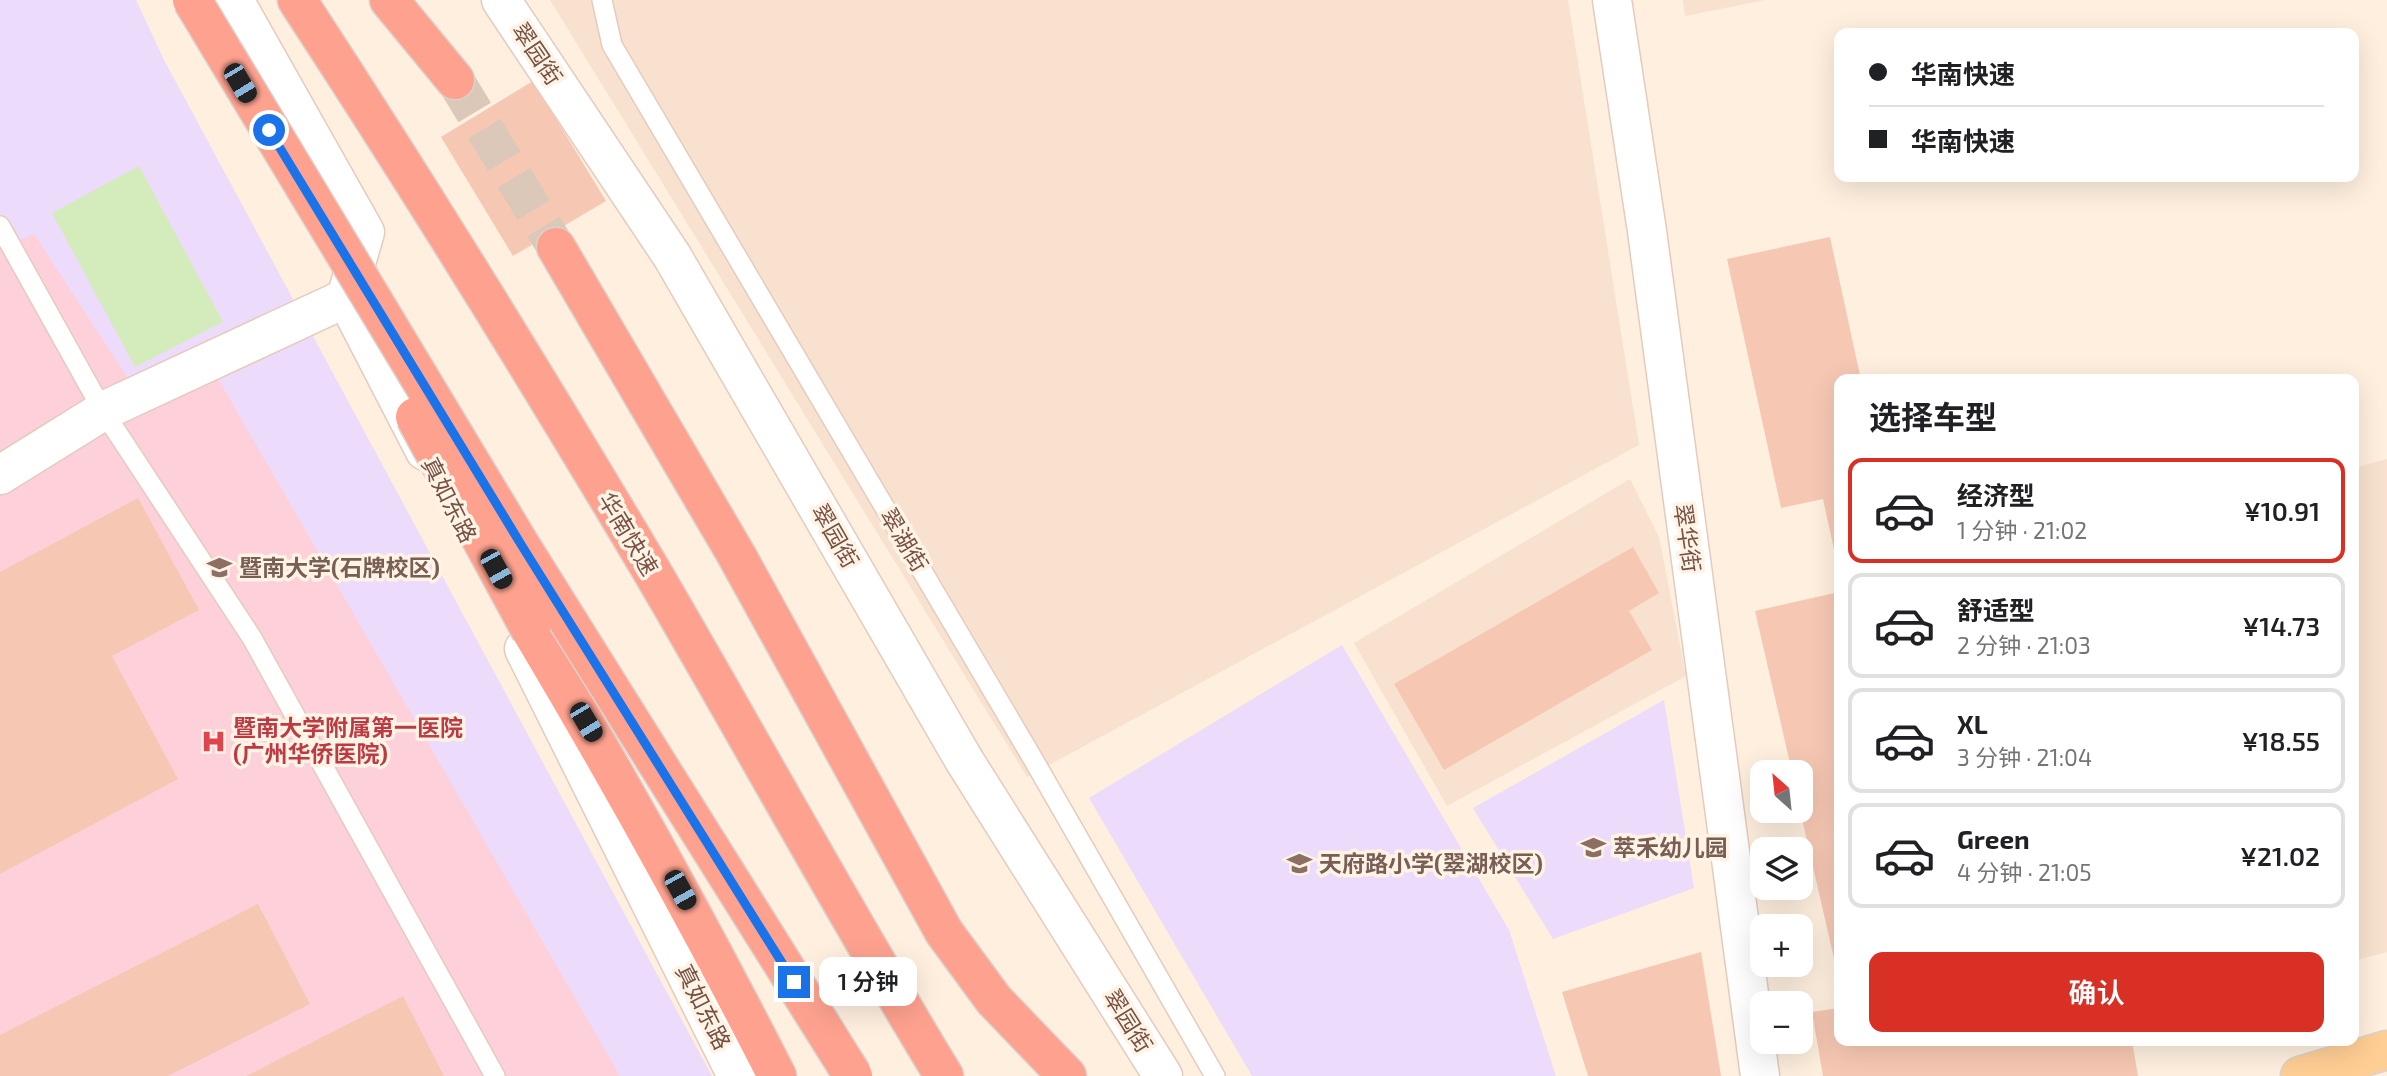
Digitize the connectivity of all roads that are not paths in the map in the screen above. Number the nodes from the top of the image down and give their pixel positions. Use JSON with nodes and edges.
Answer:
{"nodes":[{"id":1,"x":191,"y":0,"type":"edge"},
{"id":2,"x":234,"y":0,"type":"edge"},
{"id":3,"x":297,"y":0,"type":"edge"},
{"id":4,"x":389,"y":0,"type":"edge"},
{"id":5,"x":501,"y":0,"type":"edge"},
{"id":6,"x":602,"y":0,"type":"edge"},
{"id":7,"x":1612,"y":0,"type":"edge"},
{"id":8,"x":455,"y":80,"type":"tunnel mouth"},
{"id":9,"x":240,"y":83,"type":"junction"},
{"id":10,"x":0,"y":226,"type":"edge"},
{"id":11,"x":556,"y":247,"type":"tunnel mouth"},
{"id":12,"x":346,"y":298,"type":"junction"},
{"id":13,"x":103,"y":411,"type":"junction"},
{"id":14,"x":0,"y":475,"type":"edge"},
{"id":15,"x":2387,"y":1050,"type":"edge"},
{"id":16,"x":495,"y":1076,"type":"edge"},
{"id":17,"x":737,"y":1076,"type":"edge"},
{"id":18,"x":777,"y":1076,"type":"edge"},
{"id":19,"x":853,"y":1076,"type":"edge"},
{"id":20,"x":944,"y":1076,"type":"edge"},
{"id":21,"x":1067,"y":1076,"type":"edge"},
{"id":22,"x":1163,"y":1076,"type":"edge"},
{"id":23,"x":1215,"y":1076,"type":"edge"},
{"id":24,"x":1760,"y":1076,"type":"edge"},
{"id":25,"x":2300,"y":1076,"type":"edge"}],
"edges":[{"from":1,"to":9,"type":"highway","bridge":true},
{"from":2,"to":12,"type":"street"},
{"from":3,"to":20,"type":"highway","name":"华南快速"},
{"from":4,"to":8,"type":"highway"},
{"from":5,"to":22,"type":"street","name":"翠园街"},
{"from":6,"to":23,"type":"lane","name":"翠湖街"},
{"from":7,"to":24,"type":"street","name":"翠华街"},
{"from":9,"to":18,"type":"highway","bridge":true},
{"from":9,"to":19,"type":"highway","bridge":true},
{"from":10,"to":13,"type":"lane"},
{"from":11,"to":21,"type":"highway"},
{"from":12,"to":13,"type":"street"},
{"from":12,"to":17,"type":"street","name":"真如东路"},
{"from":13,"to":14,"type":"street"},
{"from":13,"to":16,"type":"lane"},
{"from":15,"to":25,"type":"main road"}]}
